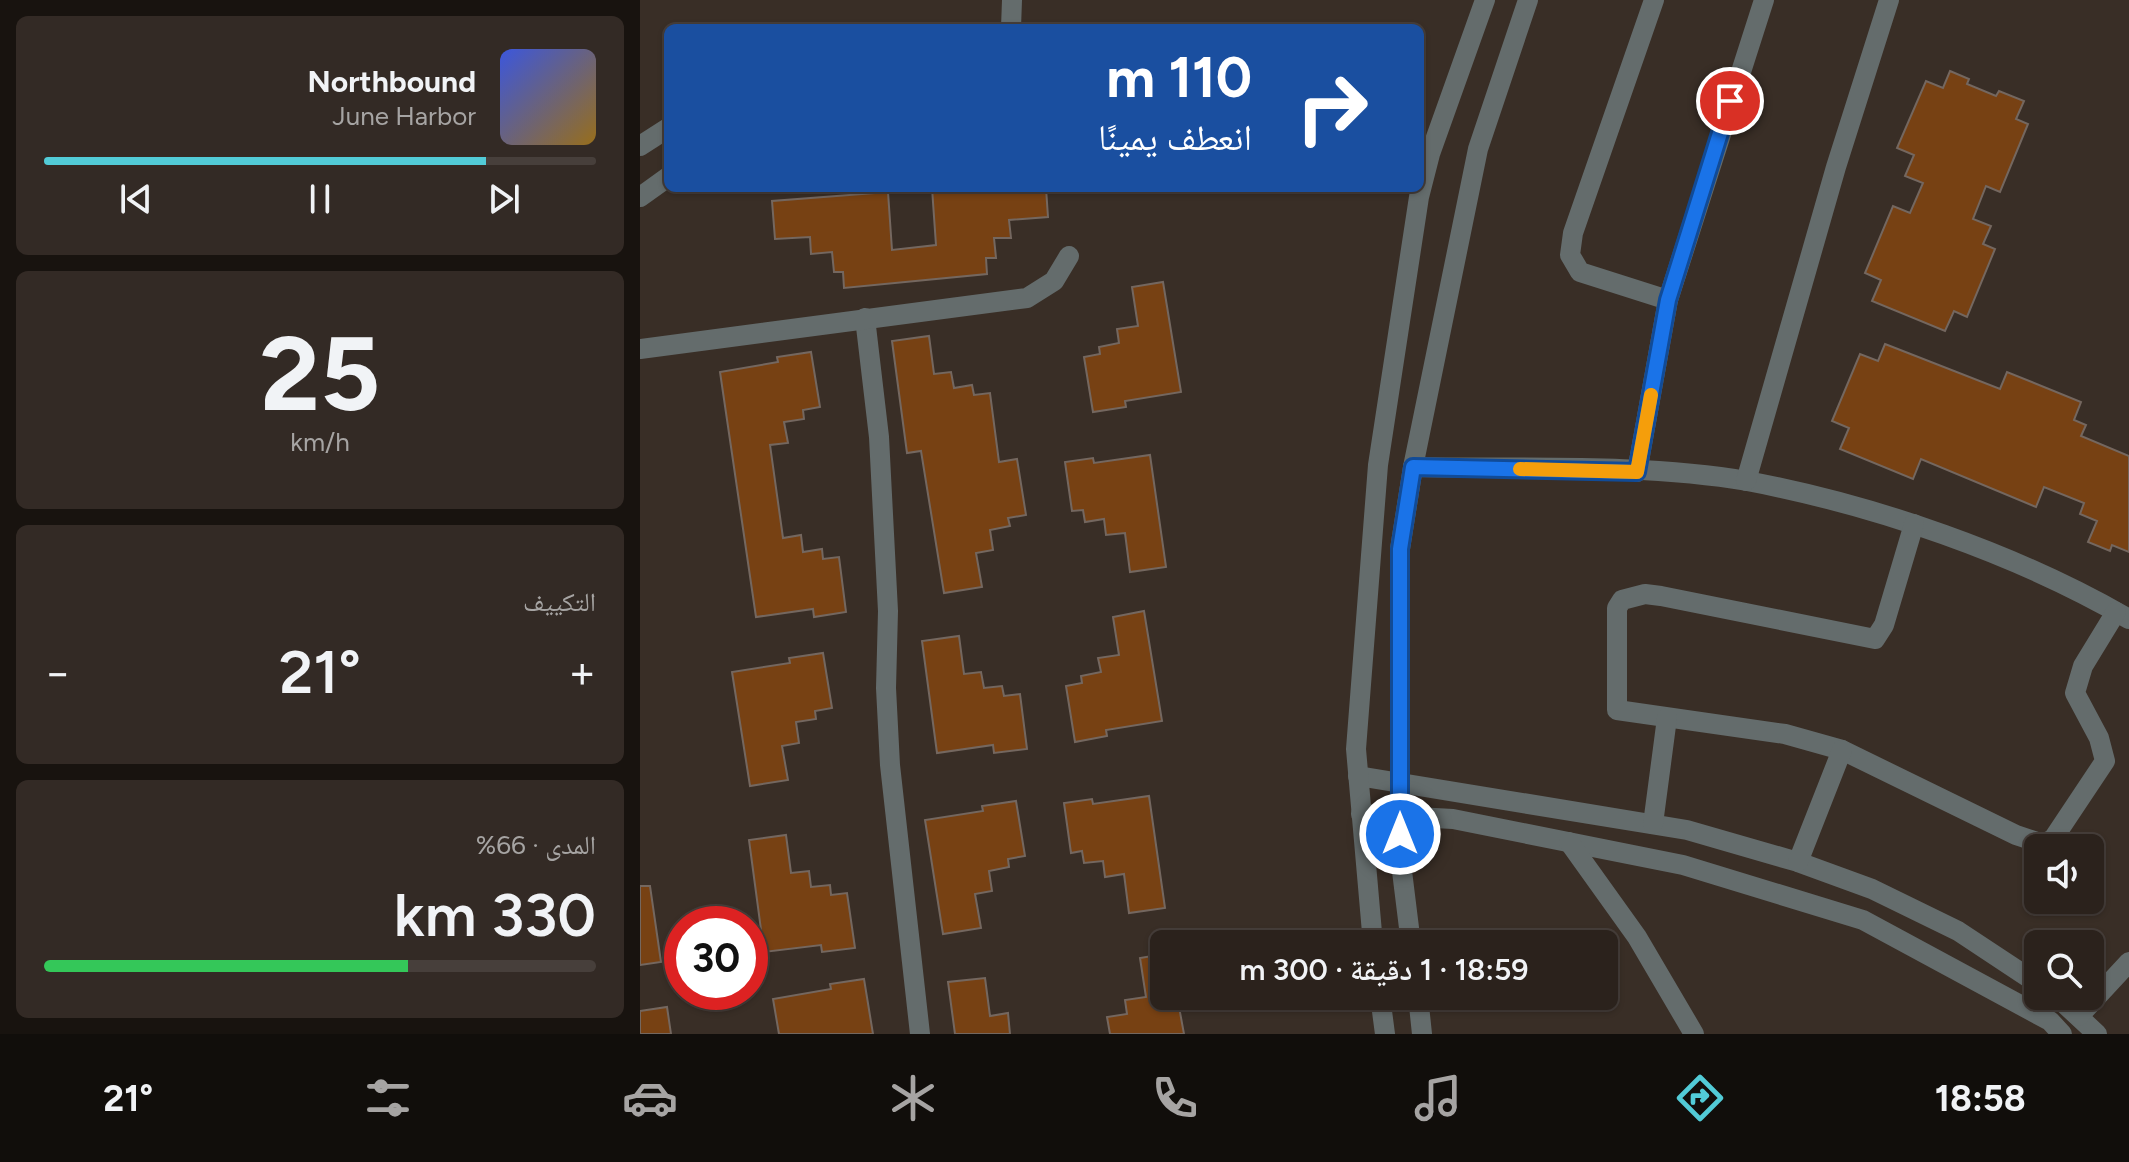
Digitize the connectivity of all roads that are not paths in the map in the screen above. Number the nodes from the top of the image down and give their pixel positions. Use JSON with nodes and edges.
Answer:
{"nodes":[{"id":1,"x":1012,"y":0,"type":"edge"},
{"id":2,"x":1485,"y":0,"type":"edge"},
{"id":3,"x":1528,"y":0,"type":"edge"},
{"id":4,"x":1654,"y":0,"type":"edge"},
{"id":5,"x":1764,"y":0,"type":"edge"},
{"id":6,"x":1889,"y":0,"type":"edge"},
{"id":7,"x":1011,"y":24,"type":"edge"},
{"id":8,"x":664,"y":131,"type":"edge"},
{"id":9,"x":1427,"y":142,"type":"edge"},
{"id":10,"x":640,"y":146,"type":"edge"},
{"id":11,"x":664,"y":180,"type":"edge"},
{"id":12,"x":1412,"y":192,"type":"edge"},
{"id":13,"x":640,"y":197,"type":"edge"},
{"id":14,"x":1069,"y":256,"type":"dead end"},
{"id":15,"x":1668,"y":300,"type":"junction"},
{"id":16,"x":865,"y":318,"type":"junction"},
{"id":17,"x":640,"y":349,"type":"edge"},
{"id":18,"x":1413,"y":467,"type":"junction"},
{"id":19,"x":1637,"y":472,"type":"junction"},
{"id":20,"x":1746,"y":481,"type":"junction"},
{"id":21,"x":1914,"y":524,"type":"junction"},
{"id":22,"x":2123,"y":615,"type":"edge"},
{"id":23,"x":1667,"y":718,"type":"junction"},
{"id":24,"x":1842,"y":750,"type":"junction"},
{"id":25,"x":1358,"y":776,"type":"junction"},
{"id":26,"x":1400,"y":780,"type":"junction"},
{"id":27,"x":1361,"y":814,"type":"junction"},
{"id":28,"x":1400,"y":814,"type":"junction"},
{"id":29,"x":1653,"y":824,"type":"junction"},
{"id":30,"x":1569,"y":842,"type":"junction"},
{"id":31,"x":1798,"y":862,"type":"junction"},
{"id":32,"x":1372,"y":930,"type":"edge"},
{"id":33,"x":1409,"y":930,"type":"edge"},
{"id":34,"x":2129,"y":962,"type":"edge"},
{"id":35,"x":2024,"y":975,"type":"edge"},
{"id":36,"x":1382,"y":1010,"type":"edge"},
{"id":37,"x":1419,"y":1010,"type":"edge"},
{"id":38,"x":2072,"y":1010,"type":"edge"},
{"id":39,"x":2079,"y":1016,"type":"junction"},
{"id":40,"x":920,"y":1034,"type":"edge"},
{"id":41,"x":1385,"y":1034,"type":"edge"},
{"id":42,"x":1422,"y":1034,"type":"edge"},
{"id":43,"x":1694,"y":1034,"type":"edge"},
{"id":44,"x":2062,"y":1034,"type":"edge"},
{"id":45,"x":2097,"y":1034,"type":"edge"}],
"edges":[{"from":1,"to":7,"type":"street"},
{"from":2,"to":9,"type":"street"},
{"from":3,"to":18,"type":"street"},
{"from":4,"to":15,"type":"street"},
{"from":5,"to":15,"type":"street"},
{"from":6,"to":20,"type":"street"},
{"from":8,"to":10,"type":"street"},
{"from":11,"to":13,"type":"street"},
{"from":12,"to":25,"type":"street"},
{"from":14,"to":16,"type":"street"},
{"from":15,"to":19,"type":"street"},
{"from":16,"to":17,"type":"street"},
{"from":16,"to":40,"type":"street"},
{"from":18,"to":19,"type":"street"},
{"from":18,"to":26,"type":"street"},
{"from":19,"to":20,"type":"street"},
{"from":20,"to":21,"type":"street"},
{"from":21,"to":22,"type":"street"},
{"from":21,"to":23,"type":"street"},
{"from":22,"to":24,"type":"street"},
{"from":23,"to":24,"type":"street"},
{"from":23,"to":29,"type":"street"},
{"from":24,"to":31,"type":"street"},
{"from":25,"to":26,"type":"street"},
{"from":25,"to":27,"type":"street"},
{"from":26,"to":28,"type":"street"},
{"from":26,"to":29,"type":"street"},
{"from":27,"to":28,"type":"street"},
{"from":27,"to":32,"type":"street"},
{"from":28,"to":30,"type":"street"},
{"from":28,"to":33,"type":"street"},
{"from":29,"to":31,"type":"street"},
{"from":30,"to":43,"type":"street"},
{"from":30,"to":44,"type":"street"},
{"from":31,"to":35,"type":"street"},
{"from":34,"to":39,"type":"street"},
{"from":36,"to":41,"type":"street"},
{"from":37,"to":42,"type":"street"},
{"from":38,"to":39,"type":"street"},
{"from":39,"to":45,"type":"street"}]}
